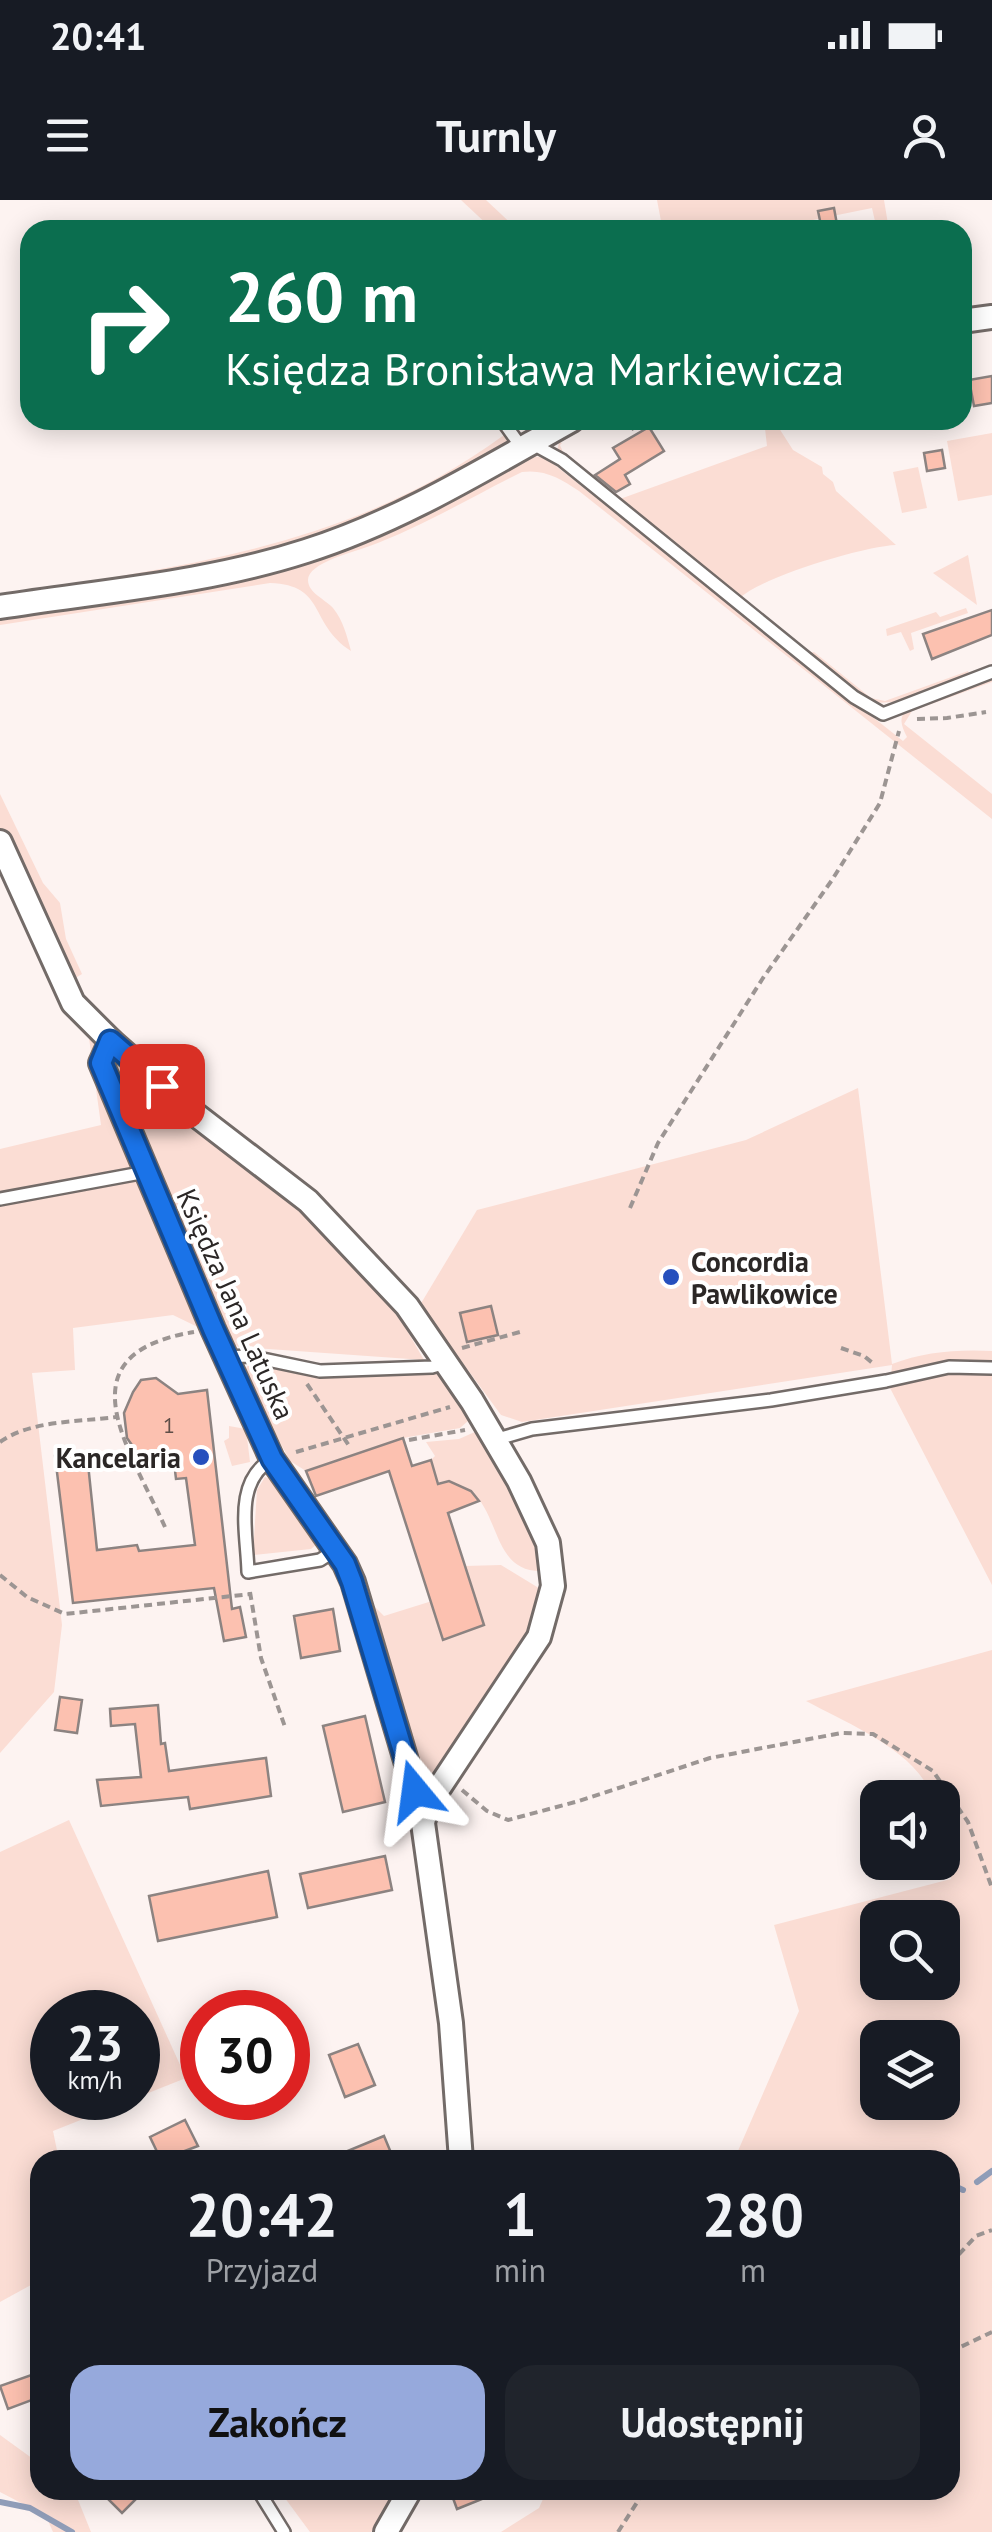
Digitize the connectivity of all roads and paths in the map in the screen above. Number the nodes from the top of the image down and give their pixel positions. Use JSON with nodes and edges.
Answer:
{"nodes":[{"id":1,"x":512,"y":430,"type":"edge"},
{"id":2,"x":555,"y":430,"type":"edge"},
{"id":3,"x":527,"y":446,"type":"junction"},
{"id":4,"x":0,"y":608,"type":"edge"},
{"id":5,"x":992,"y":672,"type":"edge"},
{"id":6,"x":986,"y":712,"type":"dead end"},
{"id":7,"x":908,"y":718,"type":"dead end"},
{"id":8,"x":899,"y":732,"type":"dead end"},
{"id":9,"x":0,"y":842,"type":"edge"},
{"id":10,"x":110,"y":1041,"type":"junction"},
{"id":11,"x":146,"y":1172,"type":"junction"},
{"id":12,"x":0,"y":1198,"type":"edge"},
{"id":13,"x":630,"y":1208,"type":"dead end"},
{"id":14,"x":213,"y":1329,"type":"junction"},
{"id":15,"x":520,"y":1332,"type":"dead end"},
{"id":16,"x":841,"y":1348,"type":"dead end"},
{"id":17,"x":225,"y":1357,"type":"junction"},
{"id":18,"x":446,"y":1363,"type":"junction"},
{"id":19,"x":292,"y":1365,"type":"junction"},
{"id":20,"x":992,"y":1368,"type":"edge"},
{"id":21,"x":902,"y":1377,"type":"junction"},
{"id":22,"x":116,"y":1417,"type":"junction"},
{"id":23,"x":483,"y":1420,"type":"junction"},
{"id":24,"x":346,"y":1438,"type":"junction"},
{"id":25,"x":409,"y":1440,"type":"dead end"},
{"id":26,"x":0,"y":1442,"type":"edge"},
{"id":27,"x":350,"y":1447,"type":"dead end"},
{"id":28,"x":272,"y":1459,"type":"junction"},
{"id":29,"x":165,"y":1527,"type":"dead end"},
{"id":30,"x":334,"y":1552,"type":"junction"},
{"id":31,"x":248,"y":1572,"type":"junction"},
{"id":32,"x":0,"y":1575,"type":"edge"},
{"id":33,"x":251,"y":1594,"type":"junction"},
{"id":34,"x":285,"y":1727,"type":"dead end"},
{"id":35,"x":444,"y":1780,"type":"junction"},
{"id":36,"x":427,"y":1806,"type":"junction"},
{"id":37,"x":992,"y":1888,"type":"edge"},
{"id":38,"x":460,"y":2150,"type":"edge"},
{"id":39,"x":992,"y":2230,"type":"edge"},
{"id":40,"x":960,"y":2253,"type":"edge"},
{"id":41,"x":992,"y":2332,"type":"edge"},
{"id":42,"x":960,"y":2347,"type":"edge"},
{"id":43,"x":264,"y":2500,"type":"edge"},
{"id":44,"x":404,"y":2500,"type":"edge"},
{"id":45,"x":639,"y":2500,"type":"edge"},
{"id":46,"x":284,"y":2532,"type":"edge"},
{"id":47,"x":386,"y":2532,"type":"edge"},
{"id":48,"x":618,"y":2532,"type":"edge"}],
"edges":[{"from":1,"to":3,"type":"lane"},
{"from":2,"to":3,"type":"street"},
{"from":3,"to":4,"type":"street"},
{"from":3,"to":5,"type":"lane"},
{"from":6,"to":7,"type":"path"},
{"from":8,"to":13,"type":"path"},
{"from":9,"to":10,"type":"street"},
{"from":10,"to":11,"type":"street","name":"Księdza Jana Latuska"},
{"from":10,"to":18,"type":"street"},
{"from":11,"to":12,"type":"lane"},
{"from":11,"to":14,"type":"street","name":"Księdza Jana Latuska"},
{"from":14,"to":17,"type":"street","name":"Księdza Jana Latuska"},
{"from":14,"to":22,"type":"path"},
{"from":15,"to":18,"type":"path"},
{"from":16,"to":21,"type":"path"},
{"from":17,"to":19,"type":"lane"},
{"from":17,"to":28,"type":"street","name":"Księdza Jana Latuska"},
{"from":18,"to":19,"type":"lane"},
{"from":18,"to":23,"type":"street"},
{"from":19,"to":24,"type":"path"},
{"from":20,"to":21,"type":"lane"},
{"from":21,"to":23,"type":"lane"},
{"from":22,"to":26,"type":"path"},
{"from":22,"to":29,"type":"path"},
{"from":23,"to":24,"type":"path"},
{"from":23,"to":25,"type":"path"},
{"from":23,"to":35,"type":"street"},
{"from":24,"to":27,"type":"path"},
{"from":24,"to":28,"type":"path"},
{"from":28,"to":30,"type":"street","name":"Księdza Jana Latuska"},
{"from":28,"to":31,"type":"lane"},
{"from":30,"to":31,"type":"lane"},
{"from":30,"to":36,"type":"street","name":"Księdza Jana Latuska"},
{"from":31,"to":33,"type":"path"},
{"from":32,"to":33,"type":"path"},
{"from":33,"to":34,"type":"path"},
{"from":35,"to":36,"type":"street"},
{"from":35,"to":37,"type":"path"},
{"from":36,"to":38,"type":"street","name":"Księdza Jana Latuska"},
{"from":39,"to":40,"type":"path"},
{"from":41,"to":42,"type":"path"},
{"from":43,"to":46,"type":"lane"},
{"from":44,"to":47,"type":"street"},
{"from":45,"to":48,"type":"path"}]}
